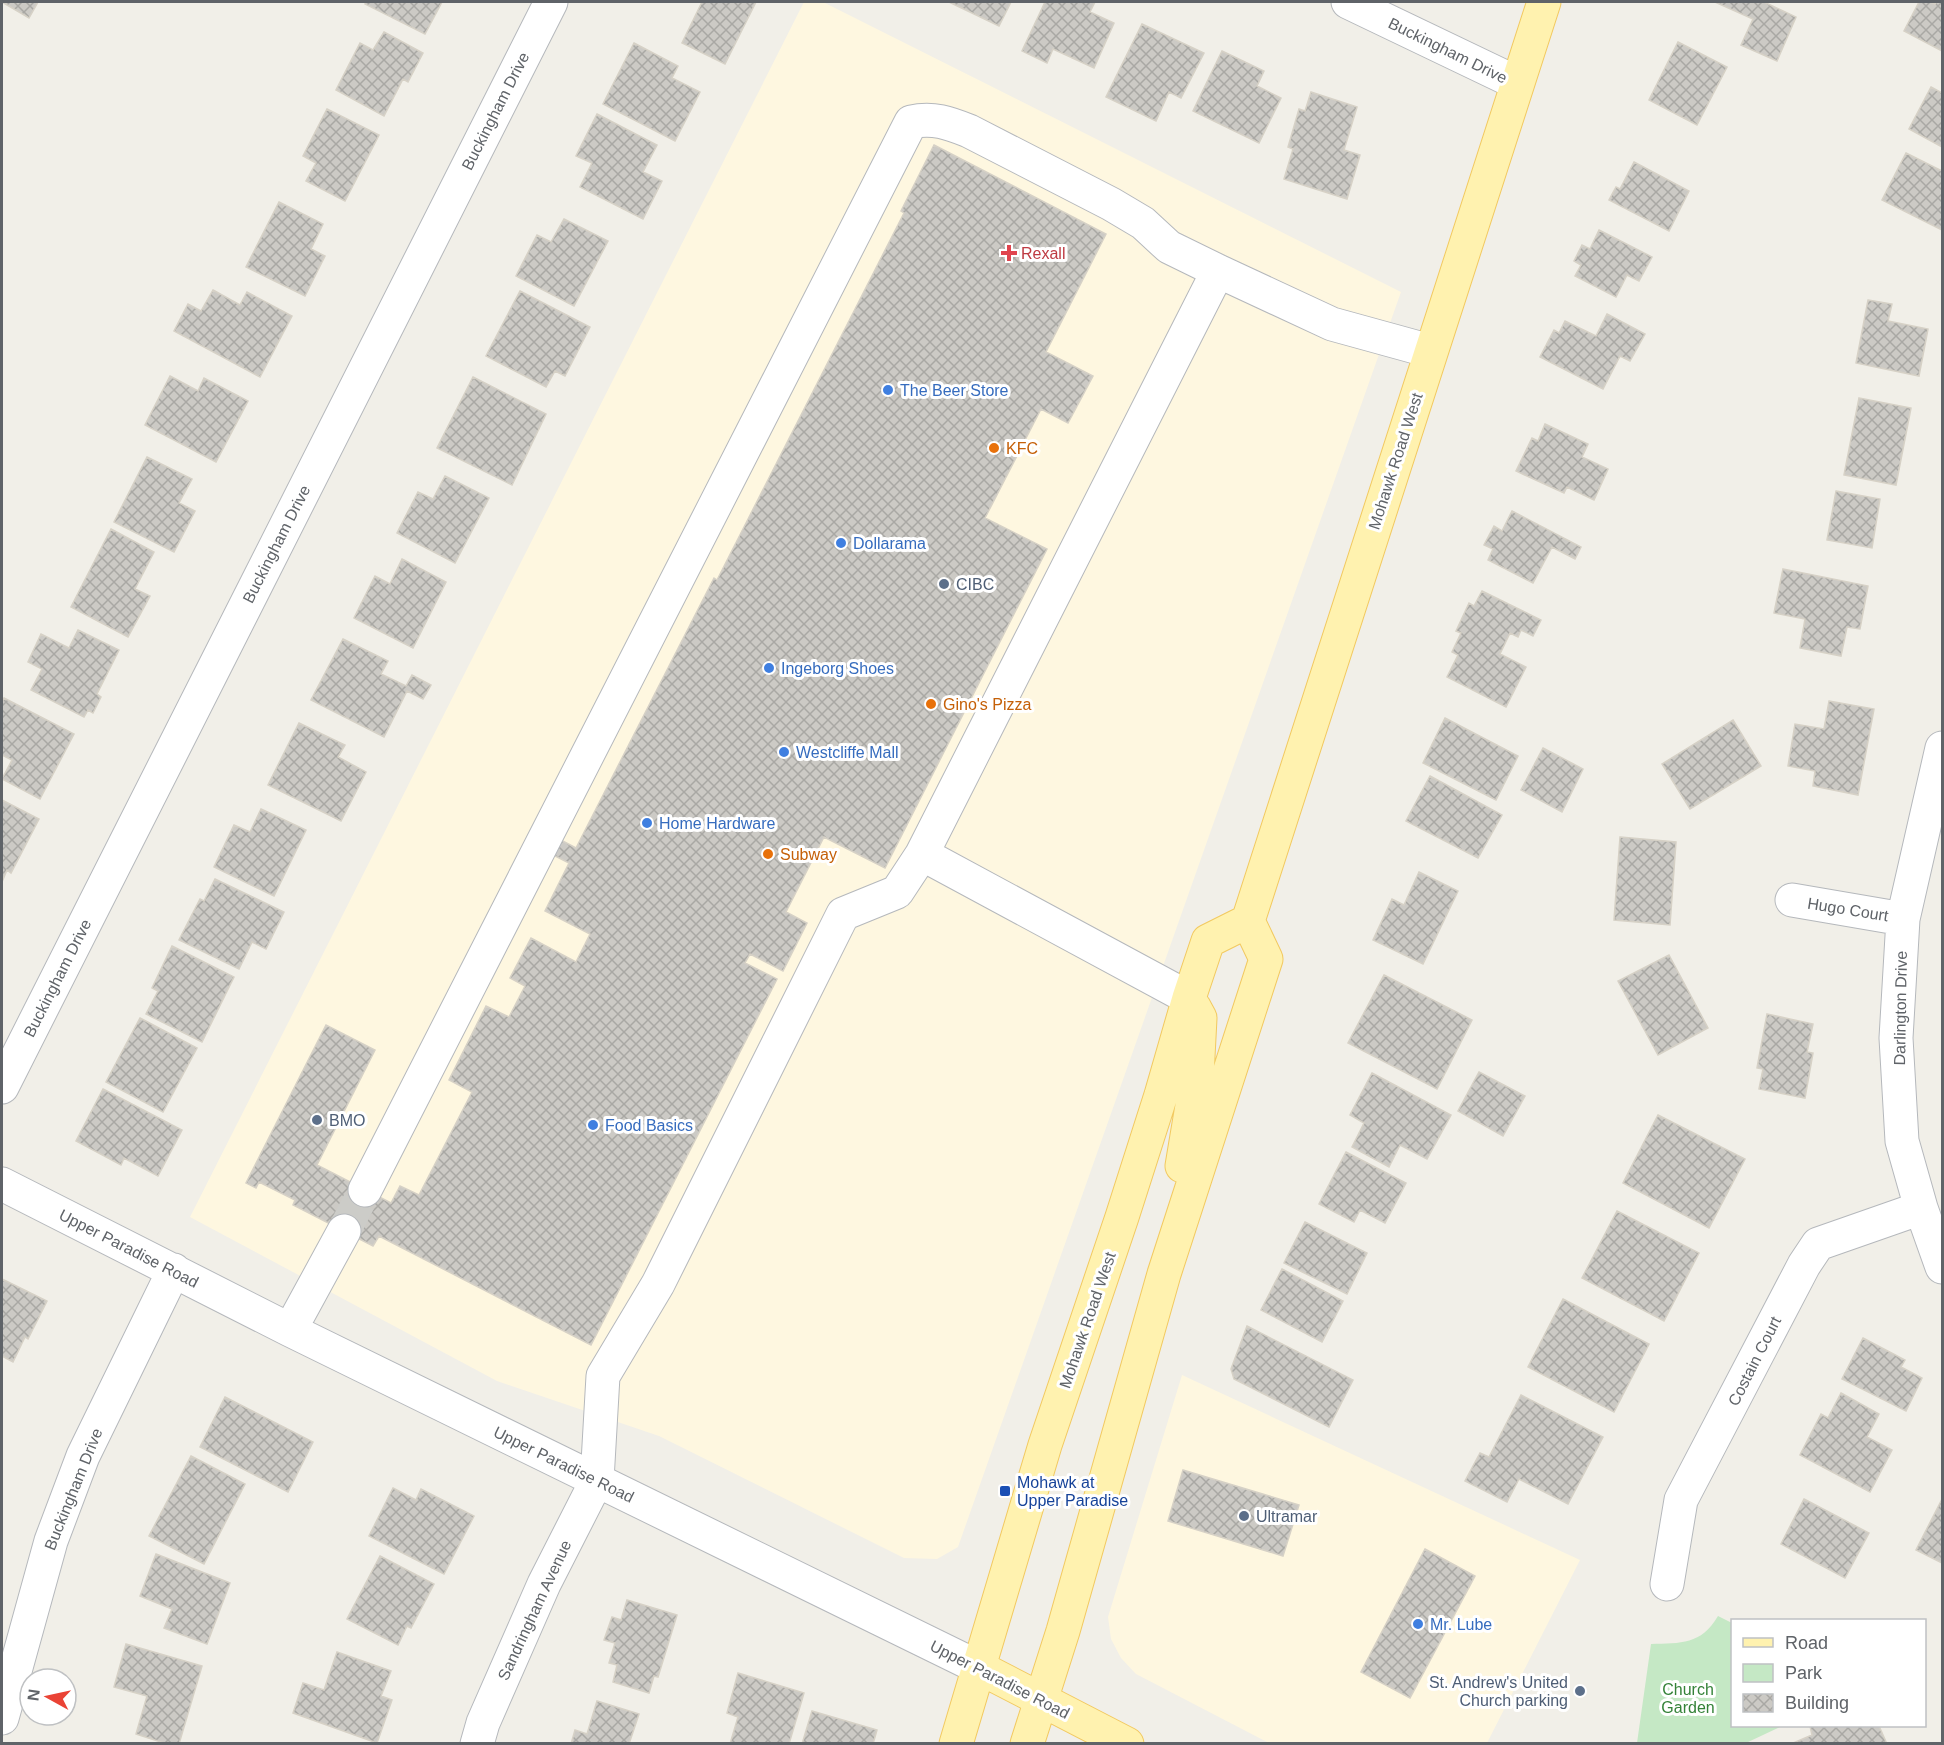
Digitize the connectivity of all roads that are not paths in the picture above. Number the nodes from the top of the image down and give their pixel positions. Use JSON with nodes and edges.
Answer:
{"nodes":[{"id":1,"x":551,"y":2,"type":"edge"},
{"id":2,"x":1348,"y":2,"type":"edge"},
{"id":3,"x":1544,"y":2,"type":"edge"},
{"id":4,"x":1517,"y":83,"type":"junction"},
{"id":5,"x":1218,"y":271,"type":"junction"},
{"id":6,"x":1430,"y":351,"type":"junction"},
{"id":7,"x":1942,"y":748,"type":"edge"},
{"id":8,"x":922,"y":854,"type":"junction"},
{"id":9,"x":1792,"y":900,"type":"dead end"},
{"id":10,"x":1903,"y":919,"type":"junction"},
{"id":11,"x":1248,"y":921,"type":"junction"},
{"id":12,"x":1189,"y":998,"type":"junction"},
{"id":13,"x":2,"y":1087,"type":"edge"},
{"id":14,"x":2,"y":1184,"type":"edge"},
{"id":15,"x":365,"y":1190,"type":"tunnel mouth"},
{"id":16,"x":1921,"y":1208,"type":"junction"},
{"id":17,"x":344,"y":1231,"type":"tunnel mouth"},
{"id":18,"x":1942,"y":1267,"type":"edge"},
{"id":19,"x":174,"y":1270,"type":"junction"},
{"id":20,"x":1164,"y":1274,"type":"junction"},
{"id":21,"x":290,"y":1330,"type":"junction"},
{"id":22,"x":597,"y":1480,"type":"junction"},
{"id":23,"x":1667,"y":1584,"type":"dead end"},
{"id":24,"x":978,"y":1667,"type":"junction"},
{"id":25,"x":1042,"y":1699,"type":"junction"},
{"id":26,"x":2,"y":1718,"type":"edge"},
{"id":27,"x":477,"y":1743,"type":"edge"},
{"id":28,"x":956,"y":1743,"type":"edge"},
{"id":29,"x":1027,"y":1743,"type":"edge"},
{"id":30,"x":1127,"y":1743,"type":"edge"}],
"edges":[{"from":1,"to":13,"type":"street","name":"Buckingham Drive"},
{"from":2,"to":4,"type":"street","name":"Buckingham Drive"},
{"from":3,"to":4,"type":"main road","name":"Mohawk Road West"},
{"from":4,"to":6,"type":"main road","name":"Mohawk Road West"},
{"from":5,"to":6,"type":"street"},
{"from":5,"to":8,"type":"street"},
{"from":5,"to":15,"type":"street"},
{"from":6,"to":11,"type":"main road","name":"Mohawk Road West"},
{"from":7,"to":10,"type":"street","name":"Darlington Drive"},
{"from":8,"to":12,"type":"street"},
{"from":8,"to":22,"type":"street"},
{"from":9,"to":10,"type":"street","name":"Hugo Court"},
{"from":10,"to":16,"type":"street","name":"Darlington Drive"},
{"from":11,"to":12,"type":"main road","name":"Mohawk Road West"},
{"from":11,"to":20,"type":"main road"},
{"from":12,"to":20,"type":"main road"},
{"from":12,"to":24,"type":"main road","name":"Mohawk Road West"},
{"from":14,"to":19,"type":"street","name":"Upper Paradise Road"},
{"from":16,"to":18,"type":"street","name":"Darlington Drive"},
{"from":16,"to":23,"type":"street","name":"Costain Court"},
{"from":17,"to":21,"type":"street"},
{"from":19,"to":21,"type":"street","name":"Upper Paradise Road"},
{"from":19,"to":26,"type":"street","name":"Buckingham Drive"},
{"from":20,"to":25,"type":"main road"},
{"from":21,"to":22,"type":"street","name":"Upper Paradise Road"},
{"from":22,"to":24,"type":"street","name":"Upper Paradise Road"},
{"from":22,"to":27,"type":"street","name":"Sandringham Avenue"},
{"from":24,"to":25,"type":"main road","name":"Upper Paradise Road"},
{"from":24,"to":28,"type":"main road","name":"Mohawk Road West"},
{"from":25,"to":29,"type":"main road"},
{"from":25,"to":30,"type":"main road","name":"Upper Paradise Road"}]}
